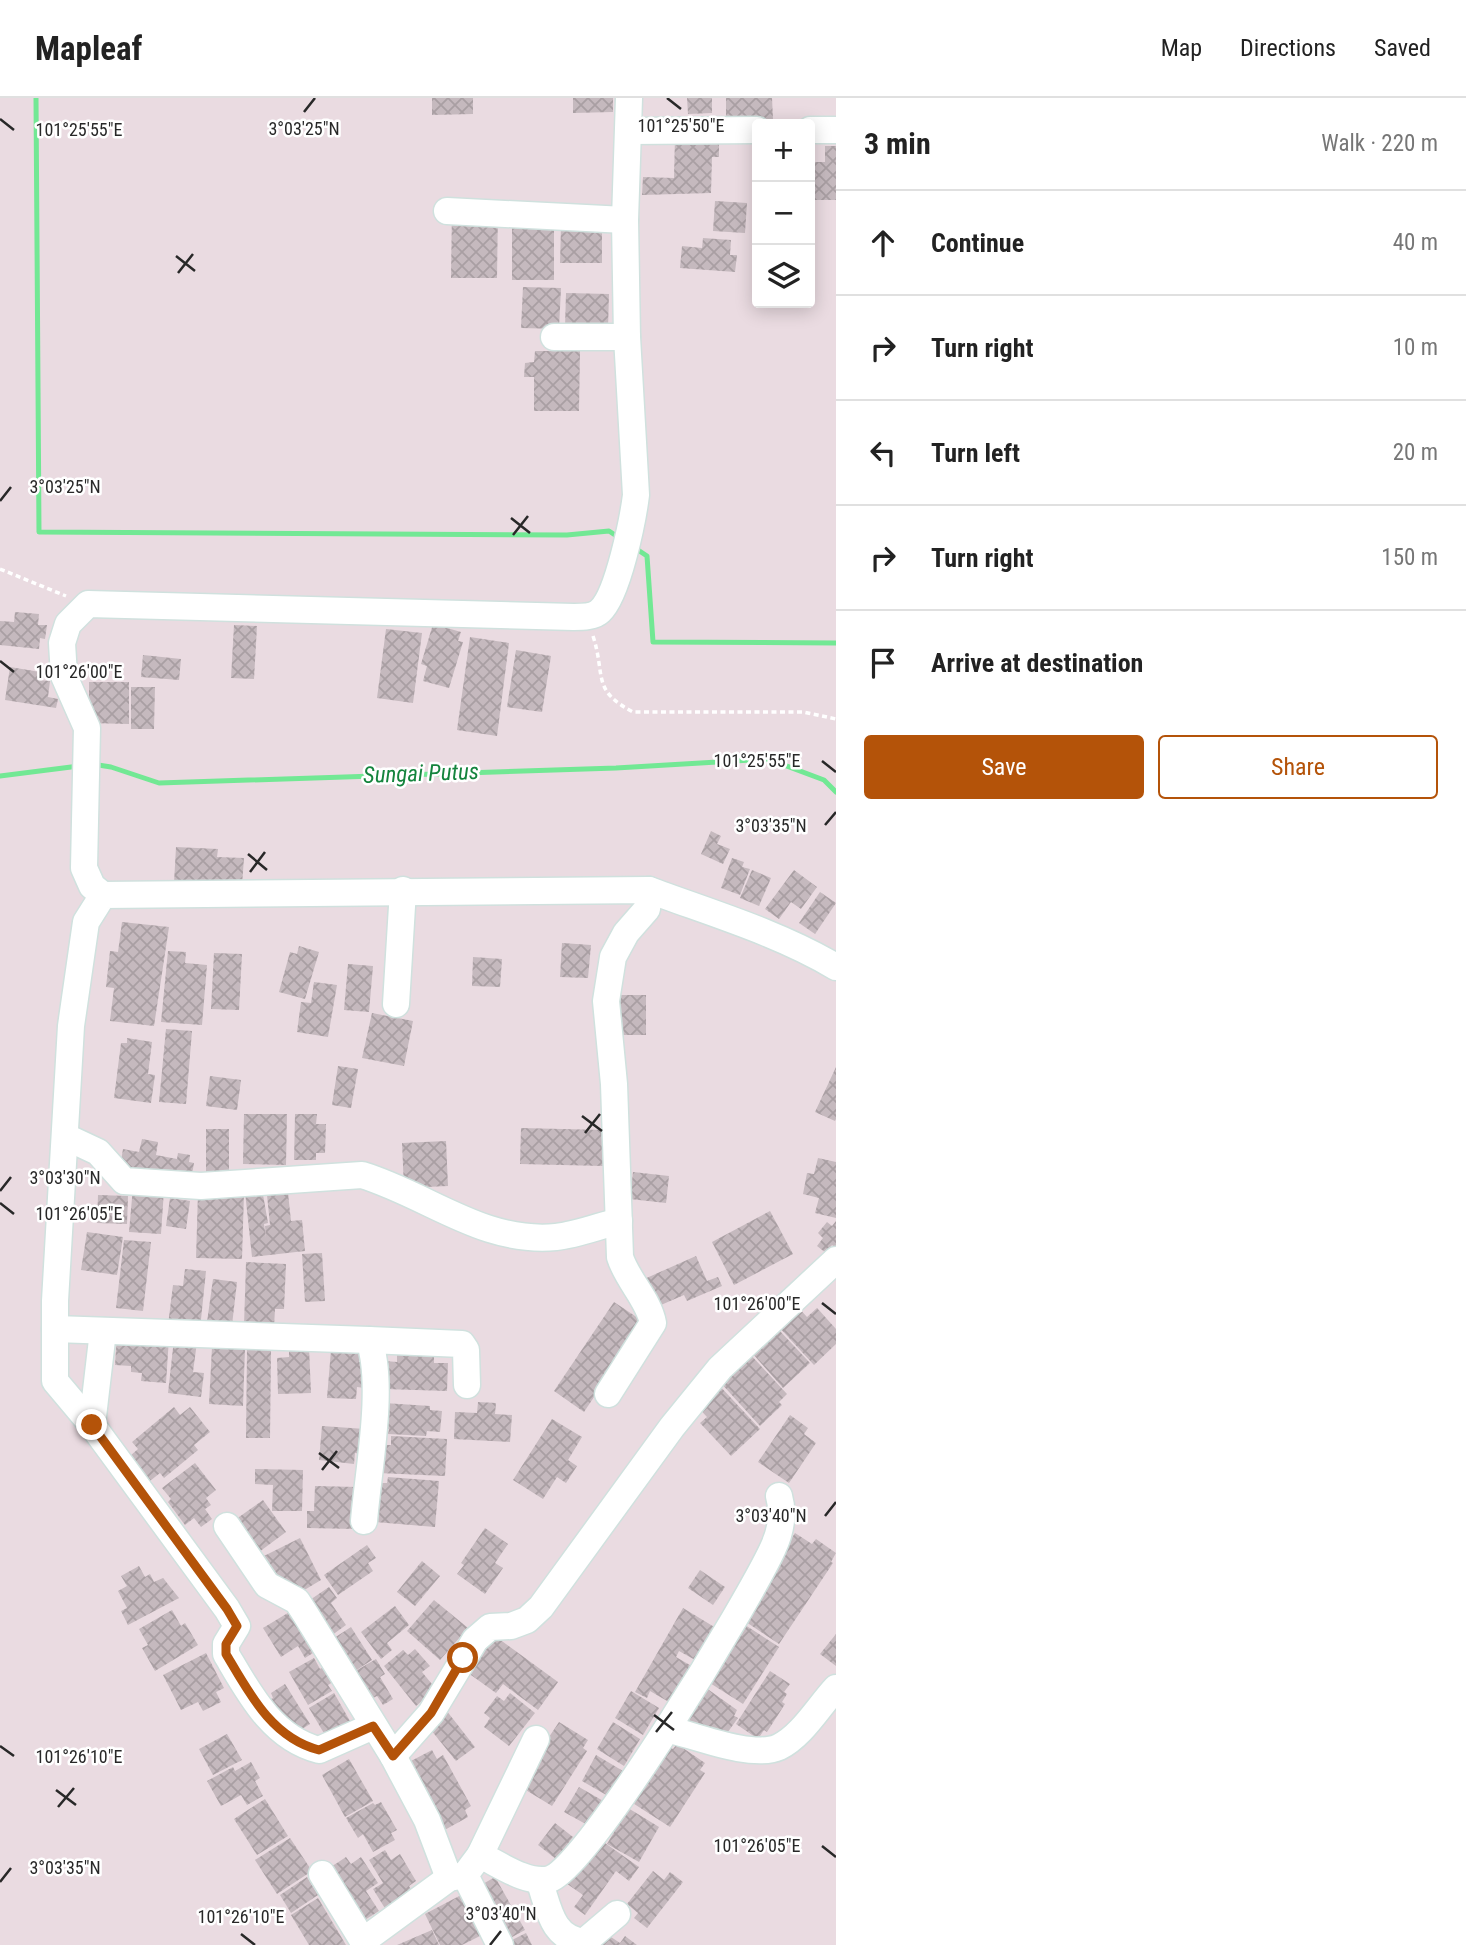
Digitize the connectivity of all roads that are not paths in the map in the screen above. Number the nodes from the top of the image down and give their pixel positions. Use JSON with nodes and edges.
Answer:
{"nodes":[{"id":1,"x":629,"y":98,"type":"edge"},
{"id":2,"x":752,"y":130,"type":"edge"},
{"id":3,"x":815,"y":130,"type":"edge"},
{"id":4,"x":836,"y":130,"type":"edge"},
{"id":5,"x":629,"y":131,"type":"junction"},
{"id":6,"x":447,"y":211,"type":"dead end"},
{"id":7,"x":625,"y":220,"type":"junction"},
{"id":8,"x":554,"y":337,"type":"dead end"},
{"id":9,"x":627,"y":337,"type":"junction"},
{"id":10,"x":403,"y":890,"type":"junction"},
{"id":11,"x":649,"y":890,"type":"junction"},
{"id":12,"x":103,"y":895,"type":"junction"},
{"id":13,"x":836,"y":967,"type":"edge"},
{"id":14,"x":396,"y":1004,"type":"dead end"},
{"id":15,"x":66,"y":1137,"type":"junction"},
{"id":16,"x":619,"y":1221,"type":"junction"},
{"id":17,"x":836,"y":1260,"type":"edge"},
{"id":18,"x":55,"y":1329,"type":"junction"},
{"id":19,"x":103,"y":1331,"type":"junction"},
{"id":20,"x":369,"y":1340,"type":"junction"},
{"id":21,"x":467,"y":1385,"type":"dead end"},
{"id":22,"x":608,"y":1394,"type":"dead end"},
{"id":23,"x":92,"y":1425,"type":"junction"},
{"id":24,"x":779,"y":1496,"type":"dead end"},
{"id":25,"x":364,"y":1521,"type":"dead end"},
{"id":26,"x":227,"y":1526,"type":"dead end"},
{"id":27,"x":836,"y":1688,"type":"edge"},
{"id":28,"x":373,"y":1726,"type":"junction"},
{"id":29,"x":667,"y":1729,"type":"junction"},
{"id":30,"x":537,"y":1739,"type":"dead end"},
{"id":31,"x":393,"y":1756,"type":"junction"},
{"id":32,"x":465,"y":1869,"type":"junction"},
{"id":33,"x":322,"y":1874,"type":"dead end"},
{"id":34,"x":539,"y":1880,"type":"junction"},
{"id":35,"x":617,"y":1914,"type":"dead end"},
{"id":36,"x":364,"y":1943,"type":"edge"},
{"id":37,"x":500,"y":1945,"type":"edge"}],
"edges":[{"from":1,"to":5,"type":"street"},
{"from":2,"to":5,"type":"street"},
{"from":3,"to":4,"type":"street"},
{"from":5,"to":7,"type":"street"},
{"from":6,"to":7,"type":"street"},
{"from":7,"to":9,"type":"street"},
{"from":8,"to":9,"type":"street"},
{"from":9,"to":12,"type":"street"},
{"from":10,"to":11,"type":"street"},
{"from":10,"to":12,"type":"street"},
{"from":10,"to":14,"type":"street"},
{"from":11,"to":13,"type":"street"},
{"from":11,"to":16,"type":"street"},
{"from":12,"to":15,"type":"street"},
{"from":15,"to":16,"type":"street"},
{"from":15,"to":18,"type":"street"},
{"from":16,"to":22,"type":"street"},
{"from":17,"to":31,"type":"street"},
{"from":18,"to":19,"type":"street"},
{"from":18,"to":23,"type":"street"},
{"from":19,"to":20,"type":"street"},
{"from":19,"to":23,"type":"street"},
{"from":20,"to":21,"type":"street"},
{"from":20,"to":25,"type":"street"},
{"from":23,"to":28,"type":"street"},
{"from":24,"to":29,"type":"street"},
{"from":26,"to":28,"type":"street"},
{"from":27,"to":29,"type":"street"},
{"from":28,"to":31,"type":"street"},
{"from":29,"to":34,"type":"street"},
{"from":30,"to":32,"type":"street"},
{"from":31,"to":32,"type":"street"},
{"from":32,"to":34,"type":"street"},
{"from":32,"to":36,"type":"street"},
{"from":32,"to":37,"type":"street"},
{"from":33,"to":36,"type":"street"},
{"from":34,"to":35,"type":"street"}]}
